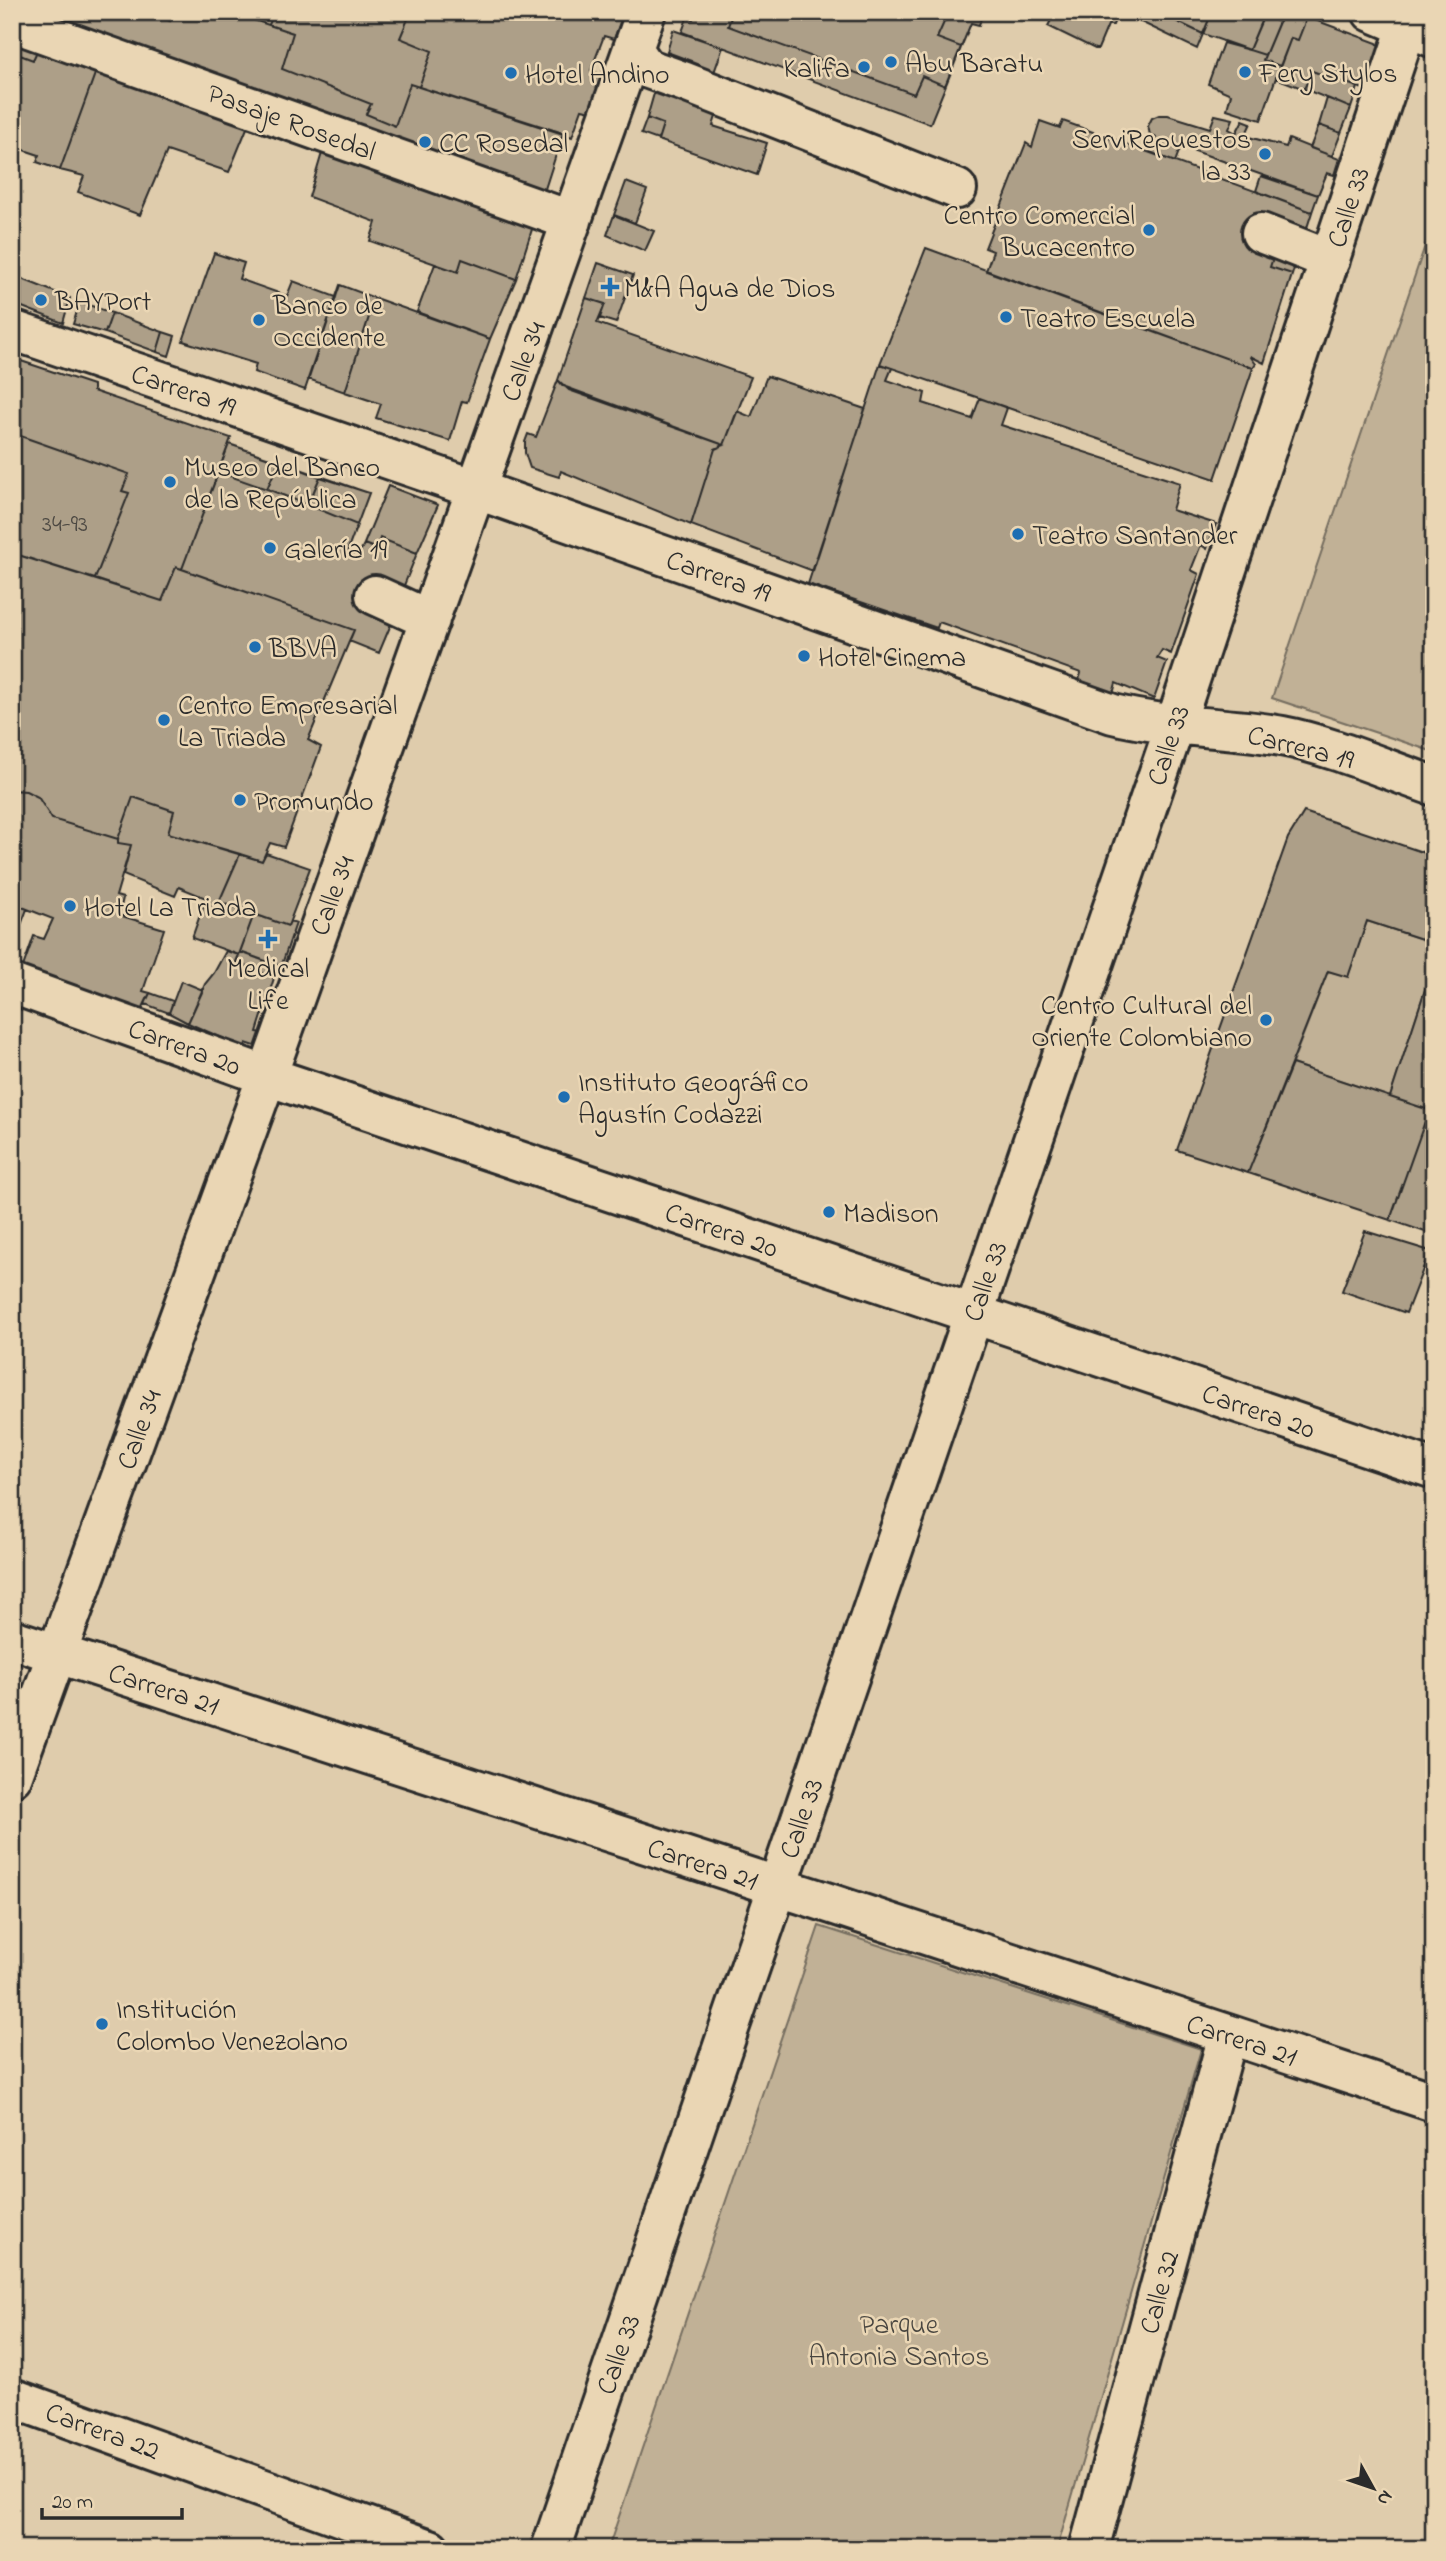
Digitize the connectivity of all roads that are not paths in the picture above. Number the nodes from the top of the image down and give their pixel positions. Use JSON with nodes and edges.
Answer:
{"nodes":[{"id":1,"x":646,"y":12,"type":"edge"},
{"id":2,"x":1372,"y":12,"type":"edge"},
{"id":3,"x":12,"y":22,"type":"edge"},
{"id":4,"x":1418,"y":25,"type":"edge"},
{"id":5,"x":633,"y":49,"type":"junction"},
{"id":6,"x":957,"y":189,"type":"dead end"},
{"id":7,"x":572,"y":221,"type":"junction"},
{"id":8,"x":1261,"y":233,"type":"dead end"},
{"id":9,"x":1330,"y":260,"type":"junction"},
{"id":10,"x":12,"y":330,"type":"edge"},
{"id":11,"x":476,"y":489,"type":"junction"},
{"id":12,"x":375,"y":595,"type":"dead end"},
{"id":13,"x":430,"y":621,"type":"junction"},
{"id":14,"x":1174,"y":726,"type":"junction"},
{"id":15,"x":1434,"y":786,"type":"edge"},
{"id":16,"x":12,"y":984,"type":"edge"},
{"id":17,"x":267,"y":1076,"type":"junction"},
{"id":18,"x":973,"y":1314,"type":"junction"},
{"id":19,"x":1434,"y":1469,"type":"edge"},
{"id":20,"x":12,"y":1639,"type":"edge"},
{"id":21,"x":57,"y":1653,"type":"junction"},
{"id":22,"x":12,"y":1777,"type":"edge"},
{"id":23,"x":776,"y":1886,"type":"junction"},
{"id":24,"x":1227,"y":2035,"type":"junction"},
{"id":25,"x":1434,"y":2102,"type":"edge"},
{"id":26,"x":12,"y":2398,"type":"edge"},
{"id":27,"x":430,"y":2549,"type":"edge"},
{"id":28,"x":551,"y":2549,"type":"edge"},
{"id":29,"x":1089,"y":2549,"type":"edge"}],
"edges":[{"from":1,"to":5,"type":"street","name":"Calle 34"},
{"from":2,"to":4,"type":"street"},
{"from":3,"to":7,"type":"street","name":"Pasaje Rosedal"},
{"from":4,"to":9,"type":"street","name":"Calle 33"},
{"from":5,"to":6,"type":"street"},
{"from":5,"to":7,"type":"street","name":"Calle 34"},
{"from":7,"to":11,"type":"street","name":"Calle 34"},
{"from":8,"to":9,"type":"street"},
{"from":9,"to":14,"type":"street","name":"Calle 33"},
{"from":10,"to":11,"type":"street","name":"Carrera 19"},
{"from":11,"to":13,"type":"street","name":"Calle 34"},
{"from":11,"to":14,"type":"street","name":"Carrera 19"},
{"from":12,"to":13,"type":"street"},
{"from":13,"to":17,"type":"street","name":"Calle 34"},
{"from":14,"to":15,"type":"street","name":"Carrera 19"},
{"from":14,"to":18,"type":"street","name":"Calle 33"},
{"from":16,"to":17,"type":"street","name":"Carrera 20"},
{"from":17,"to":18,"type":"street","name":"Carrera 20"},
{"from":17,"to":21,"type":"street","name":"Calle 34"},
{"from":18,"to":19,"type":"street","name":"Carrera 20"},
{"from":18,"to":23,"type":"street","name":"Calle 33"},
{"from":20,"to":21,"type":"street","name":"Carrera 21"},
{"from":21,"to":22,"type":"street","name":"Calle 34"},
{"from":21,"to":23,"type":"street","name":"Carrera 21"},
{"from":23,"to":24,"type":"street","name":"Carrera 21"},
{"from":23,"to":28,"type":"street","name":"Calle 33"},
{"from":24,"to":25,"type":"street","name":"Carrera 21"},
{"from":24,"to":29,"type":"street","name":"Calle 32"},
{"from":26,"to":27,"type":"street","name":"Carrera 22"}]}
